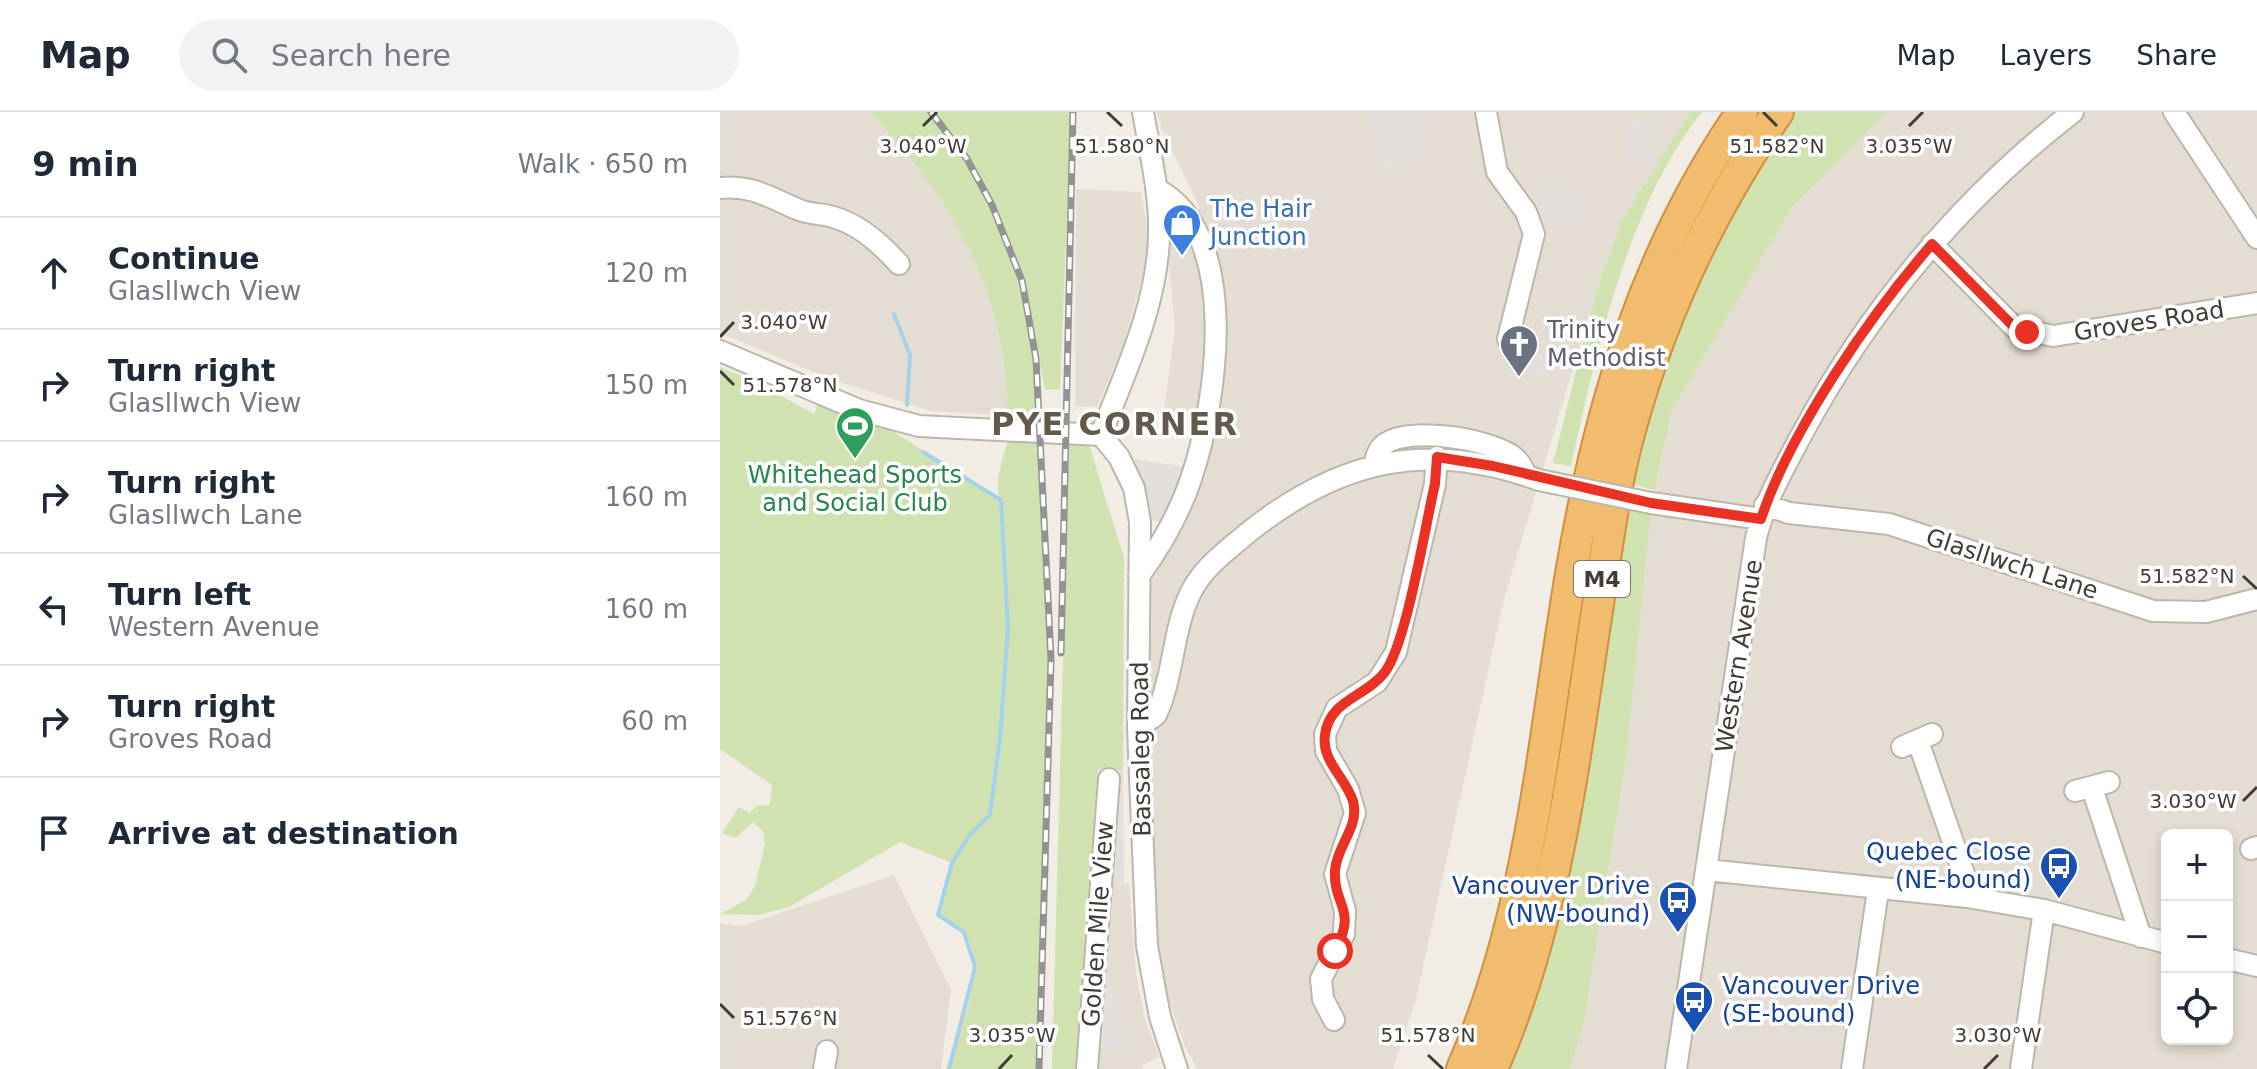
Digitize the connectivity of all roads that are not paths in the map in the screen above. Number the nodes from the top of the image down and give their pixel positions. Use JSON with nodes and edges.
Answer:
{"nodes":[{"id":1,"x":1143,"y":112,"type":"edge"},
{"id":2,"x":1486,"y":112,"type":"edge"},
{"id":3,"x":1727,"y":112,"type":"edge"},
{"id":4,"x":1742,"y":112,"type":"edge"},
{"id":5,"x":1778,"y":112,"type":"edge"},
{"id":6,"x":2073,"y":112,"type":"edge"},
{"id":7,"x":2174,"y":112,"type":"edge"},
{"id":8,"x":720,"y":188,"type":"edge"},
{"id":9,"x":1157,"y":189,"type":"junction"},
{"id":10,"x":1669,"y":235,"type":"junction"},
{"id":11,"x":2257,"y":238,"type":"edge"},
{"id":12,"x":1932,"y":244,"type":"junction"},
{"id":13,"x":899,"y":264,"type":"dead end"},
{"id":14,"x":2257,"y":303,"type":"edge"},
{"id":15,"x":1508,"y":339,"type":"dead end"},
{"id":16,"x":720,"y":351,"type":"edge"},
{"id":17,"x":1101,"y":435,"type":"junction"},
{"id":18,"x":1437,"y":457,"type":"junction"},
{"id":19,"x":1374,"y":465,"type":"junction"},
{"id":20,"x":1532,"y":477,"type":"junction"},
{"id":21,"x":1763,"y":512,"type":"junction"},
{"id":22,"x":1139,"y":576,"type":"junction"},
{"id":23,"x":2257,"y":599,"type":"edge"},
{"id":24,"x":1138,"y":728,"type":"junction"},
{"id":25,"x":1917,"y":741,"type":"dead end"},
{"id":26,"x":1109,"y":779,"type":"dead end"},
{"id":27,"x":2092,"y":787,"type":"dead end"},
{"id":28,"x":1707,"y":870,"type":"junction"},
{"id":29,"x":1878,"y":890,"type":"junction"},
{"id":30,"x":1967,"y":897,"type":"junction"},
{"id":31,"x":2044,"y":910,"type":"junction"},
{"id":32,"x":2141,"y":937,"type":"junction"},
{"id":33,"x":2161,"y":942,"type":"edge"},
{"id":34,"x":2233,"y":960,"type":"edge"},
{"id":35,"x":2257,"y":966,"type":"edge"},
{"id":36,"x":1334,"y":1020,"type":"dead end"},
{"id":37,"x":1172,"y":1068,"type":"edge"},
{"id":38,"x":1087,"y":1069,"type":"edge"},
{"id":39,"x":1462,"y":1069,"type":"edge"},
{"id":40,"x":1492,"y":1069,"type":"edge"},
{"id":41,"x":1676,"y":1069,"type":"edge"},
{"id":42,"x":1852,"y":1069,"type":"edge"},
{"id":43,"x":2021,"y":1069,"type":"edge"}],
"edges":[{"from":1,"to":9,"type":"street"},
{"from":2,"to":15,"type":"street"},
{"from":3,"to":10,"type":"highway"},
{"from":4,"to":10,"type":"highway","number":"M4"},
{"from":5,"to":40,"type":"highway","number":"M4"},
{"from":6,"to":12,"type":"street","name":"Western Avenue"},
{"from":7,"to":11,"type":"street"},
{"from":8,"to":13,"type":"street"},
{"from":9,"to":17,"type":"street"},
{"from":9,"to":22,"type":"street"},
{"from":10,"to":39,"type":"highway","number":"M4"},
{"from":12,"to":14,"type":"street","name":"Groves Road"},
{"from":12,"to":21,"type":"street","name":"Western Avenue"},
{"from":16,"to":17,"type":"street"},
{"from":17,"to":22,"type":"street","name":"Bassaleg Road"},
{"from":18,"to":19,"type":"street","name":"Glasllwch Lane"},
{"from":18,"to":20,"type":"street","name":"Glasllwch Lane"},
{"from":18,"to":36,"type":"street"},
{"from":19,"to":20,"type":"street","name":"Glasllwch Lane"},
{"from":19,"to":24,"type":"street","name":"Glasllwch Lane"},
{"from":20,"to":21,"type":"street","name":"Glasllwch Lane","bridge":true},
{"from":21,"to":23,"type":"street","name":"Glasllwch Lane"},
{"from":21,"to":28,"type":"street","name":"Western Avenue"},
{"from":22,"to":24,"type":"street","name":"Bassaleg Road"},
{"from":24,"to":37,"type":"street","name":"Bassaleg Road"},
{"from":25,"to":30,"type":"street"},
{"from":26,"to":38,"type":"street","name":"Golden Mile View"},
{"from":27,"to":32,"type":"street"},
{"from":28,"to":29,"type":"street"},
{"from":28,"to":41,"type":"street","name":"Western Avenue"},
{"from":29,"to":30,"type":"street"},
{"from":29,"to":42,"type":"street"},
{"from":30,"to":31,"type":"street"},
{"from":31,"to":32,"type":"street"},
{"from":31,"to":43,"type":"street"},
{"from":32,"to":33,"type":"street"},
{"from":34,"to":35,"type":"street"}]}
